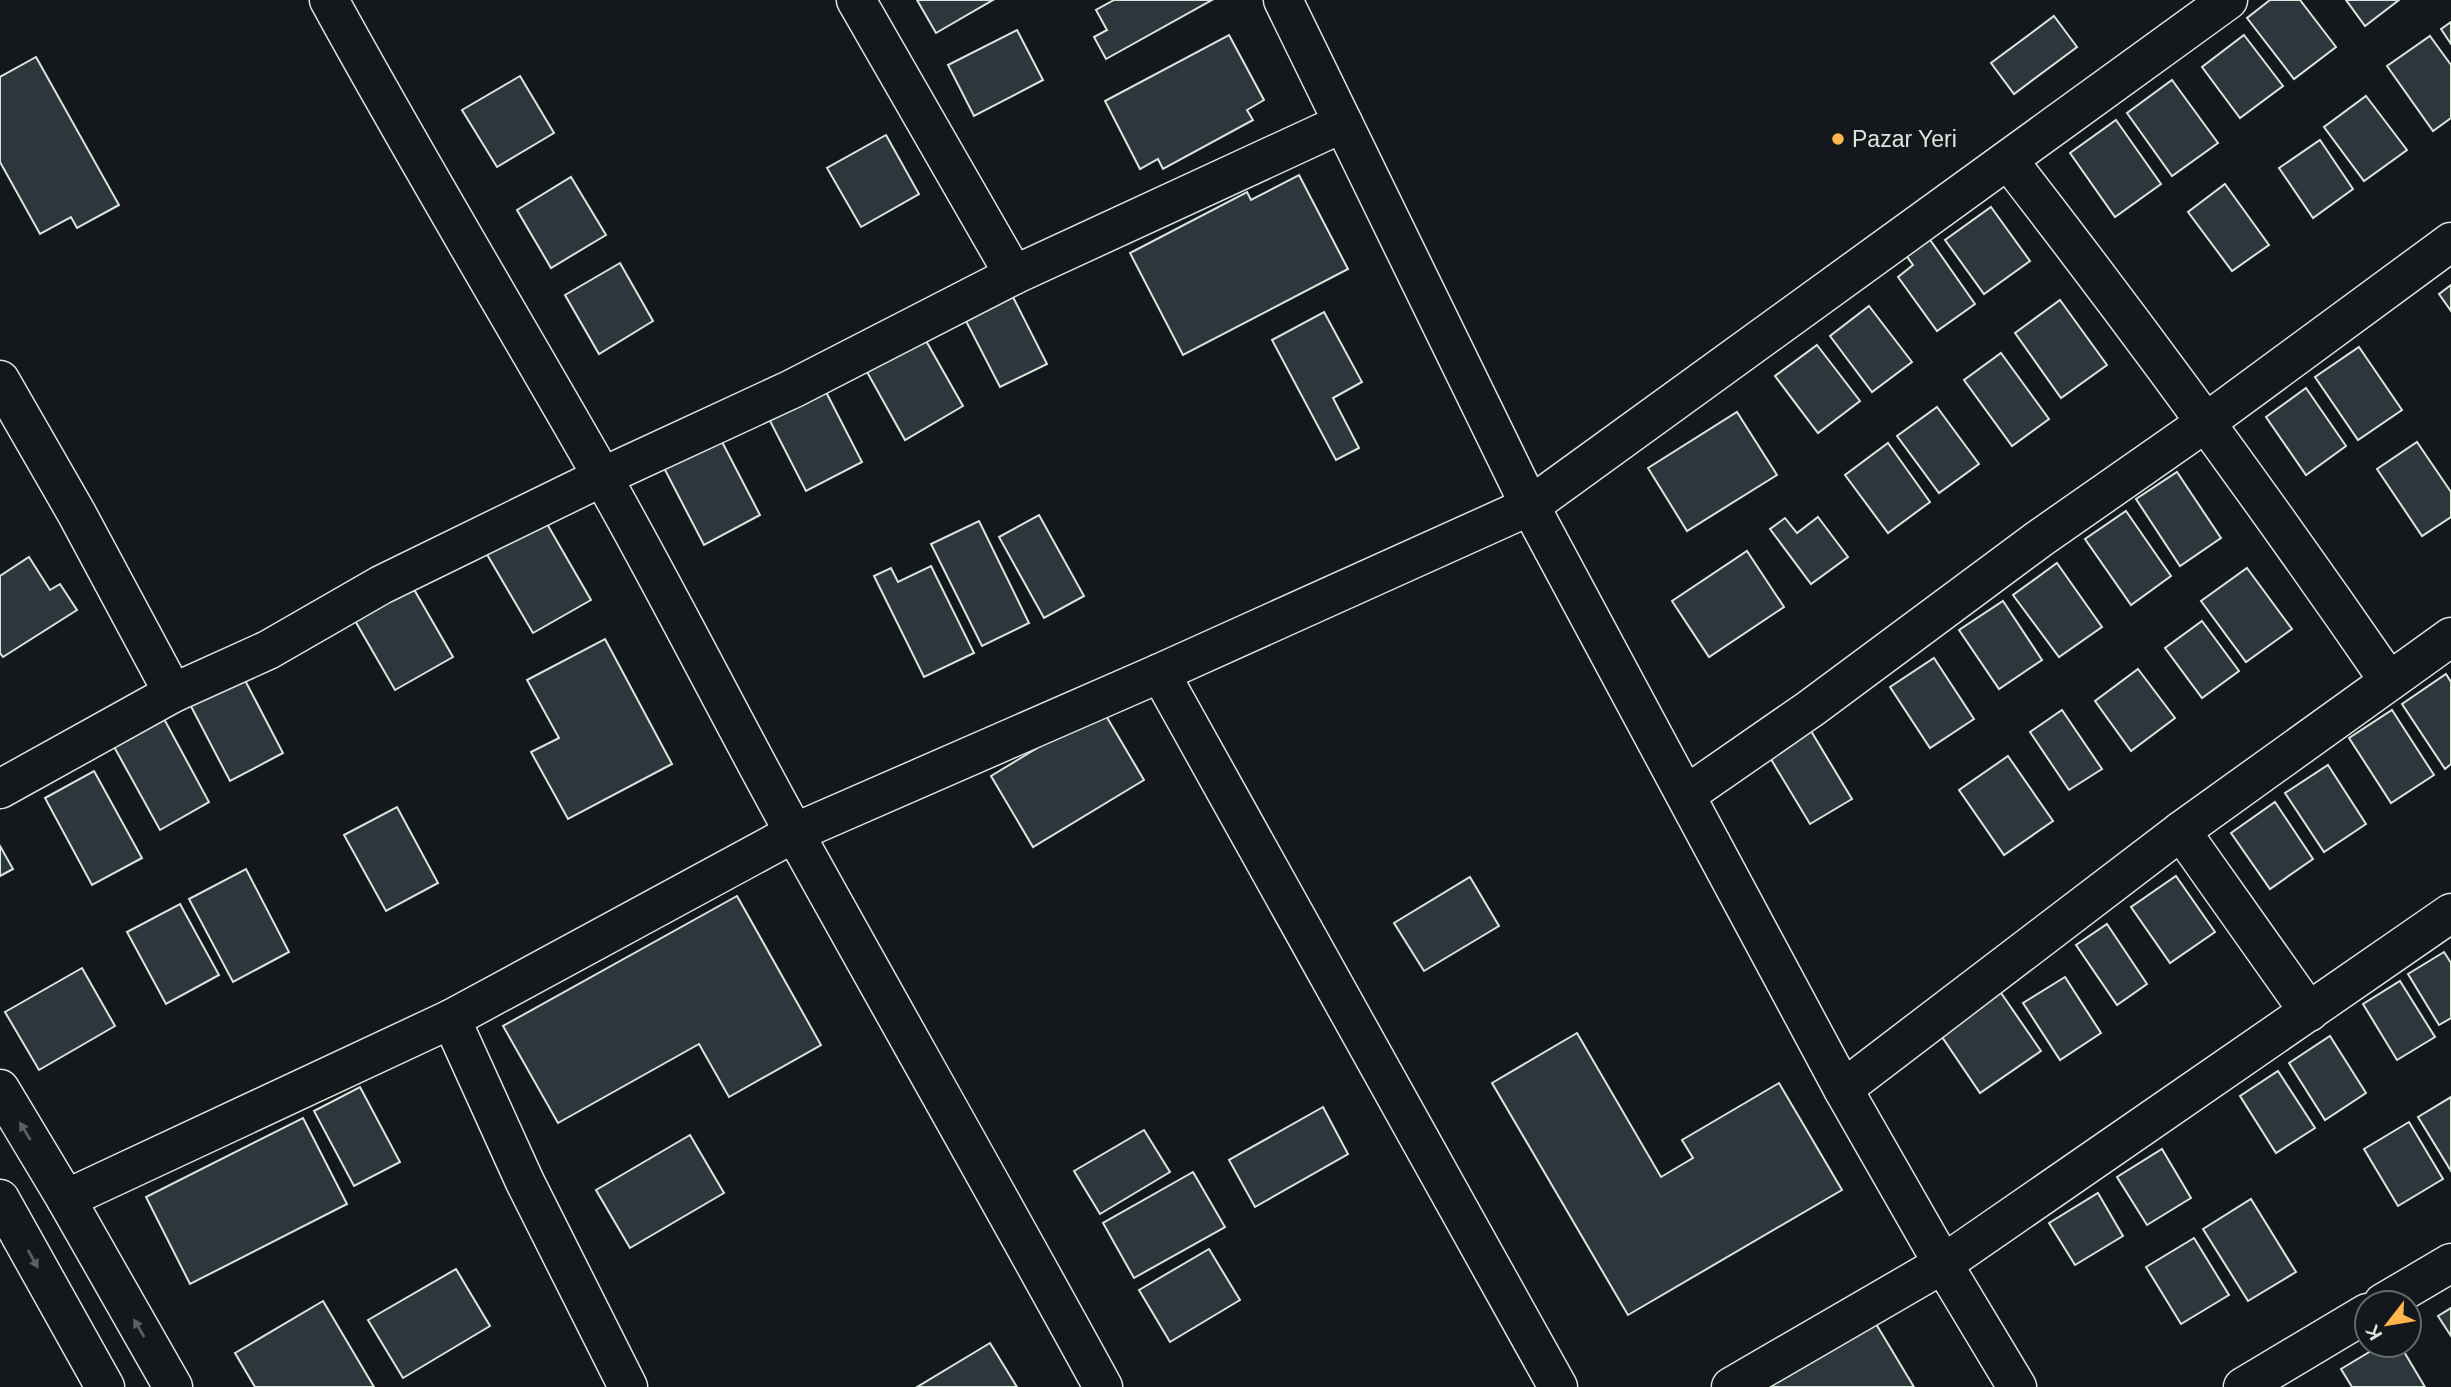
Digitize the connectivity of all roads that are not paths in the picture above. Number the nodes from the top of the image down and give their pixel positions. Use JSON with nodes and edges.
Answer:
{"nodes":[{"id":1,"x":329,"y":0,"type":"edge"},
{"id":2,"x":856,"y":0,"type":"edge"},
{"id":3,"x":1283,"y":0,"type":"edge"},
{"id":4,"x":2228,"y":0,"type":"edge"},
{"id":5,"x":1343,"y":123,"type":"junction"},
{"id":6,"x":2008,"y":160,"type":"junction"},
{"id":7,"x":2451,"y":242,"type":"edge"},
{"id":8,"x":1014,"y":275,"type":"junction"},
{"id":9,"x":0,"y":380,"type":"edge"},
{"id":10,"x":2205,"y":423,"type":"junction"},
{"id":11,"x":602,"y":477,"type":"junction"},
{"id":12,"x":1530,"y":506,"type":"junction"},
{"id":13,"x":2451,"y":637,"type":"edge"},
{"id":14,"x":1160,"y":673,"type":"junction"},
{"id":15,"x":2389,"y":681,"type":"junction"},
{"id":16,"x":173,"y":692,"type":"junction"},
{"id":17,"x":0,"y":789,"type":"edge"},
{"id":18,"x":1686,"y":795,"type":"junction"},
{"id":19,"x":2181,"y":831,"type":"junction"},
{"id":20,"x":794,"y":833,"type":"junction"},
{"id":21,"x":2451,"y":913,"type":"edge"},
{"id":22,"x":2309,"y":1012,"type":"junction"},
{"id":23,"x":452,"y":1019,"type":"junction"},
{"id":24,"x":1843,"y":1088,"type":"junction"},
{"id":25,"x":0,"y":1089,"type":"edge"},
{"id":26,"x":0,"y":1199,"type":"edge"},
{"id":27,"x":66,"y":1199,"type":"junction"},
{"id":28,"x":2451,"y":1263,"type":"edge"},
{"id":29,"x":1943,"y":1264,"type":"junction"},
{"id":30,"x":2407,"y":1289,"type":"edge"},
{"id":31,"x":2353,"y":1324,"type":"edge"},
{"id":32,"x":2291,"y":1375,"type":"edge"},
{"id":33,"x":105,"y":1387,"type":"edge"},
{"id":34,"x":173,"y":1387,"type":"edge"},
{"id":35,"x":628,"y":1387,"type":"edge"},
{"id":36,"x":1103,"y":1387,"type":"edge"},
{"id":37,"x":1558,"y":1387,"type":"edge"},
{"id":38,"x":1731,"y":1387,"type":"edge"},
{"id":39,"x":2017,"y":1387,"type":"edge"},
{"id":40,"x":2243,"y":1387,"type":"edge"}],
"edges":[{"from":1,"to":11,"type":"street"},
{"from":2,"to":8,"type":"street"},
{"from":3,"to":5,"type":"street"},
{"from":4,"to":6,"type":"street"},
{"from":5,"to":8,"type":"street"},
{"from":5,"to":12,"type":"street"},
{"from":6,"to":10,"type":"street"},
{"from":6,"to":12,"type":"street"},
{"from":7,"to":10,"type":"street"},
{"from":8,"to":11,"type":"street"},
{"from":9,"to":16,"type":"street"},
{"from":10,"to":15,"type":"street"},
{"from":10,"to":18,"type":"street"},
{"from":11,"to":16,"type":"street"},
{"from":11,"to":20,"type":"street"},
{"from":12,"to":14,"type":"street"},
{"from":12,"to":18,"type":"street"},
{"from":13,"to":15,"type":"street"},
{"from":14,"to":20,"type":"street"},
{"from":14,"to":37,"type":"street"},
{"from":15,"to":19,"type":"street"},
{"from":16,"to":17,"type":"street"},
{"from":18,"to":24,"type":"street"},
{"from":19,"to":22,"type":"street"},
{"from":19,"to":24,"type":"street"},
{"from":20,"to":23,"type":"street"},
{"from":20,"to":36,"type":"street"},
{"from":21,"to":22,"type":"street"},
{"from":22,"to":29,"type":"street"},
{"from":23,"to":27,"type":"street"},
{"from":23,"to":35,"type":"street"},
{"from":24,"to":29,"type":"street"},
{"from":27,"to":25,"type":"street","one_way":true},
{"from":26,"to":33,"type":"street","one_way":true},
{"from":34,"to":27,"type":"street","one_way":true},
{"from":28,"to":30,"type":"street"},
{"from":29,"to":38,"type":"street"},
{"from":29,"to":39,"type":"street"},
{"from":31,"to":32,"type":"street"},
{"from":32,"to":40,"type":"street"}]}
